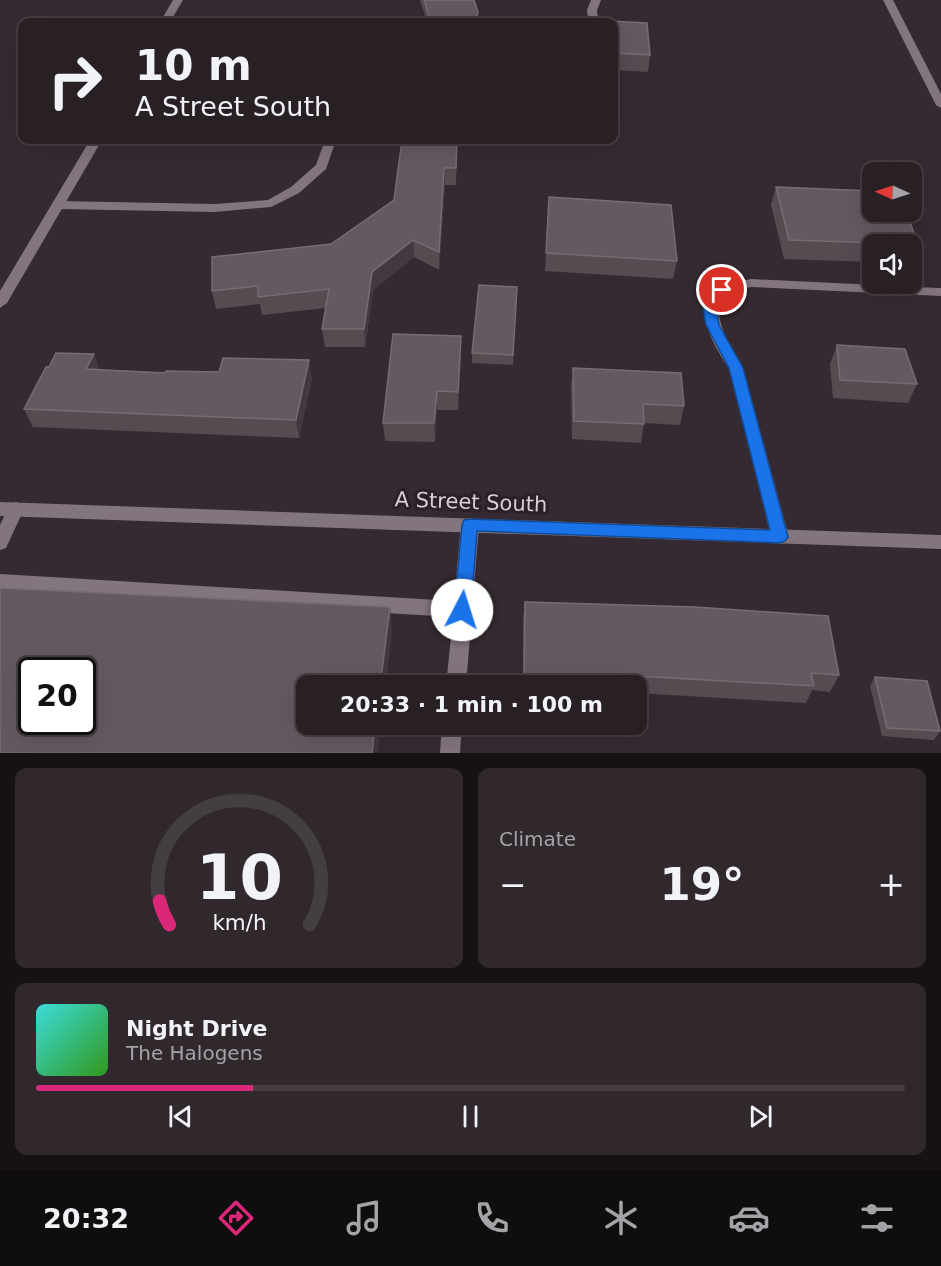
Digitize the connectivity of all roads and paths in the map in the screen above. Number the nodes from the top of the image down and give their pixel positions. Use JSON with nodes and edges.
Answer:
{"nodes":[{"id":1,"x":178,"y":0,"type":"edge"},
{"id":2,"x":596,"y":0,"type":"edge"},
{"id":3,"x":888,"y":0,"type":"edge"},
{"id":4,"x":167,"y":18,"type":"edge"},
{"id":5,"x":593,"y":18,"type":"edge"},
{"id":6,"x":941,"y":105,"type":"edge"},
{"id":7,"x":94,"y":144,"type":"edge"},
{"id":8,"x":329,"y":144,"type":"edge"},
{"id":9,"x":58,"y":205,"type":"junction"},
{"id":10,"x":938,"y":292,"type":"dead end"},
{"id":11,"x":0,"y":303,"type":"edge"},
{"id":12,"x":8,"y":509,"type":"edge"},
{"id":13,"x":470,"y":525,"type":"junction"},
{"id":14,"x":780,"y":537,"type":"junction"},
{"id":15,"x":941,"y":542,"type":"edge"},
{"id":16,"x":0,"y":543,"type":"edge"},
{"id":17,"x":6,"y":583,"type":"edge"},
{"id":18,"x":462,"y":610,"type":"junction"},
{"id":19,"x":457,"y":675,"type":"edge"},
{"id":20,"x":451,"y":735,"type":"edge"},
{"id":21,"x":450,"y":753,"type":"edge"}],
"edges":[{"from":1,"to":4,"type":"street"},
{"from":2,"to":5,"type":"street"},
{"from":3,"to":6,"type":"street"},
{"from":7,"to":9,"type":"street"},
{"from":8,"to":9,"type":"street"},
{"from":9,"to":11,"type":"street"},
{"from":10,"to":14,"type":"street"},
{"from":12,"to":13,"type":"street","name":"A Street South"},
{"from":12,"to":16,"type":"street"},
{"from":13,"to":14,"type":"street","name":"A Street South"},
{"from":13,"to":18,"type":"street"},
{"from":14,"to":15,"type":"street","name":"A Street South"},
{"from":17,"to":18,"type":"street"},
{"from":18,"to":19,"type":"street"},
{"from":20,"to":21,"type":"street"}]}
